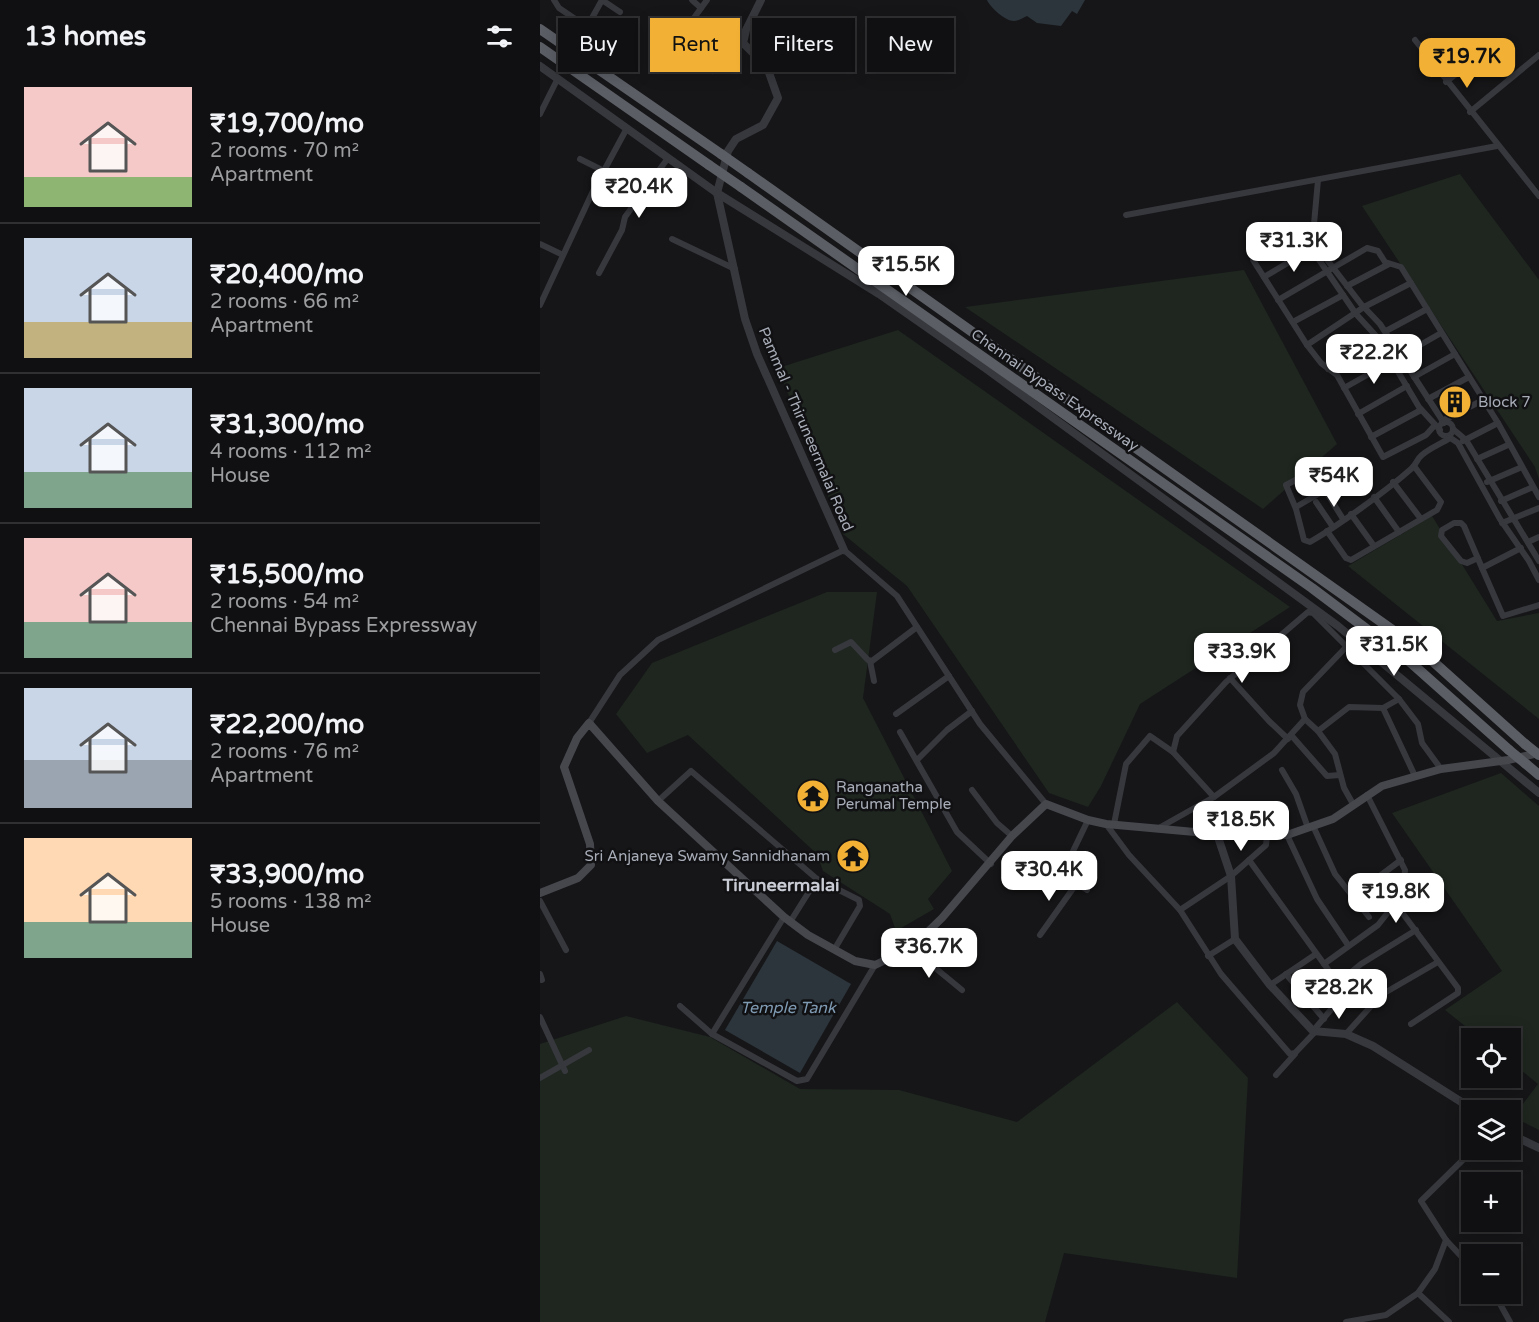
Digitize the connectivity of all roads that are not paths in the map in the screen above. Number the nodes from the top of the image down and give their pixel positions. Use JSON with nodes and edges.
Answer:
{"nodes":[{"id":1,"x":554,"y":0,"type":"edge"},
{"id":2,"x":602,"y":0,"type":"edge"},
{"id":3,"x":692,"y":0,"type":"edge"},
{"id":4,"x":707,"y":0,"type":"edge"},
{"id":5,"x":760,"y":0,"type":"edge"},
{"id":6,"x":701,"y":8,"type":"junction"},
{"id":7,"x":620,"y":12,"type":"dead end"},
{"id":8,"x":574,"y":18,"type":"edge"},
{"id":9,"x":592,"y":18,"type":"edge"},
{"id":10,"x":694,"y":18,"type":"edge"},
{"id":11,"x":540,"y":29,"type":"edge"},
{"id":12,"x":1415,"y":40,"type":"dead end"},
{"id":13,"x":740,"y":43,"type":"edge"},
{"id":14,"x":743,"y":43,"type":"junction"},
{"id":15,"x":540,"y":47,"type":"edge"},
{"id":16,"x":1485,"y":51,"type":"dead end"},
{"id":17,"x":1539,"y":55,"type":"edge"},
{"id":18,"x":540,"y":66,"type":"edge"},
{"id":19,"x":558,"y":78,"type":"junction"},
{"id":20,"x":1446,"y":82,"type":"junction"},
{"id":21,"x":1470,"y":112,"type":"junction"},
{"id":22,"x":540,"y":114,"type":"edge"},
{"id":23,"x":627,"y":128,"type":"junction"},
{"id":24,"x":1500,"y":149,"type":"junction"},
{"id":25,"x":668,"y":158,"type":"junction"},
{"id":26,"x":580,"y":159,"type":"dead end"},
{"id":27,"x":604,"y":171,"type":"junction"},
{"id":28,"x":1318,"y":180,"type":"junction"},
{"id":29,"x":717,"y":193,"type":"junction"},
{"id":30,"x":1539,"y":196,"type":"edge"},
{"id":31,"x":1125,"y":215,"type":"dead end"},
{"id":32,"x":1313,"y":235,"type":"junction"},
{"id":33,"x":672,"y":239,"type":"dead end"},
{"id":34,"x":540,"y":244,"type":"edge"},
{"id":35,"x":1311,"y":249,"type":"junction"},
{"id":36,"x":563,"y":255,"type":"junction"},
{"id":37,"x":1389,"y":264,"type":"junction"},
{"id":38,"x":1333,"y":267,"type":"junction"},
{"id":39,"x":735,"y":269,"type":"junction"},
{"id":40,"x":1327,"y":271,"type":"junction"},
{"id":41,"x":599,"y":273,"type":"dead end"},
{"id":42,"x":1264,"y":278,"type":"junction"},
{"id":43,"x":1411,"y":283,"type":"junction"},
{"id":44,"x":1347,"y":286,"type":"junction"},
{"id":45,"x":882,"y":292,"type":"junction"},
{"id":46,"x":1343,"y":295,"type":"junction"},
{"id":47,"x":1278,"y":300,"type":"junction"},
{"id":48,"x":540,"y":305,"type":"edge"},
{"id":49,"x":1364,"y":307,"type":"junction"},
{"id":50,"x":1427,"y":309,"type":"junction"},
{"id":51,"x":1356,"y":314,"type":"junction"},
{"id":52,"x":922,"y":319,"type":"junction"},
{"id":53,"x":1293,"y":322,"type":"junction"},
{"id":54,"x":1386,"y":331,"type":"junction"},
{"id":55,"x":1441,"y":333,"type":"junction"},
{"id":56,"x":1378,"y":338,"type":"junction"},
{"id":57,"x":1307,"y":345,"type":"junction"},
{"id":58,"x":1397,"y":348,"type":"junction"},
{"id":59,"x":1388,"y":354,"type":"junction"},
{"id":60,"x":1455,"y":354,"type":"junction"},
{"id":61,"x":1401,"y":356,"type":"junction"},
{"id":62,"x":1392,"y":361,"type":"junction"},
{"id":63,"x":1328,"y":369,"type":"junction"},
{"id":64,"x":1414,"y":377,"type":"junction"},
{"id":65,"x":1469,"y":377,"type":"junction"},
{"id":66,"x":1407,"y":386,"type":"junction"},
{"id":67,"x":1344,"y":388,"type":"junction"},
{"id":68,"x":1428,"y":399,"type":"junction"},
{"id":69,"x":1483,"y":400,"type":"junction"},
{"id":70,"x":1421,"y":410,"type":"junction"},
{"id":71,"x":1358,"y":414,"type":"junction"},
{"id":72,"x":1443,"y":422,"type":"junction"},
{"id":73,"x":1497,"y":423,"type":"junction"},
{"id":74,"x":1437,"y":428,"type":"junction"},
{"id":75,"x":1453,"y":429,"type":"junction"},
{"id":76,"x":1371,"y":437,"type":"junction"},
{"id":77,"x":1449,"y":437,"type":"junction"},
{"id":78,"x":1466,"y":440,"type":"junction"},
{"id":79,"x":1458,"y":443,"type":"junction"},
{"id":80,"x":1508,"y":445,"type":"junction"},
{"id":81,"x":1477,"y":459,"type":"junction"},
{"id":82,"x":1414,"y":466,"type":"junction"},
{"id":83,"x":1522,"y":466,"type":"junction"},
{"id":84,"x":1490,"y":481,"type":"junction"},
{"id":85,"x":1393,"y":482,"type":"junction"},
{"id":86,"x":1482,"y":483,"type":"junction"},
{"id":87,"x":1533,"y":487,"type":"junction"},
{"id":88,"x":1325,"y":490,"type":"junction"},
{"id":89,"x":1374,"y":497,"type":"junction"},
{"id":90,"x":1539,"y":497,"type":"edge"},
{"id":91,"x":1501,"y":501,"type":"junction"},
{"id":92,"x":1316,"y":502,"type":"dead end"},
{"id":93,"x":1296,"y":507,"type":"junction"},
{"id":94,"x":1539,"y":508,"type":"edge"},
{"id":95,"x":1351,"y":514,"type":"junction"},
{"id":96,"x":1343,"y":519,"type":"junction"},
{"id":97,"x":1421,"y":519,"type":"junction"},
{"id":98,"x":1512,"y":519,"type":"junction"},
{"id":99,"x":1502,"y":523,"type":"junction"},
{"id":100,"x":1330,"y":529,"type":"junction"},
{"id":101,"x":1399,"y":532,"type":"junction"},
{"id":102,"x":1539,"y":537,"type":"edge"},
{"id":103,"x":1528,"y":542,"type":"junction"},
{"id":104,"x":1374,"y":546,"type":"junction"},
{"id":105,"x":1521,"y":548,"type":"junction"},
{"id":106,"x":844,"y":550,"type":"junction"},
{"id":107,"x":1478,"y":558,"type":"junction"},
{"id":108,"x":1539,"y":561,"type":"edge"},
{"id":109,"x":1482,"y":568,"type":"junction"},
{"id":110,"x":1539,"y":580,"type":"edge"},
{"id":111,"x":1539,"y":605,"type":"edge"},
{"id":112,"x":917,"y":627,"type":"junction"},
{"id":113,"x":1354,"y":639,"type":"junction"},
{"id":114,"x":1348,"y":646,"type":"junction"},
{"id":115,"x":835,"y":650,"type":"dead end"},
{"id":116,"x":870,"y":662,"type":"junction"},
{"id":117,"x":949,"y":676,"type":"junction"},
{"id":118,"x":1230,"y":678,"type":"junction"},
{"id":119,"x":874,"y":681,"type":"dead end"},
{"id":120,"x":1399,"y":699,"type":"junction"},
{"id":121,"x":1383,"y":708,"type":"junction"},
{"id":122,"x":972,"y":711,"type":"junction"},
{"id":123,"x":896,"y":714,"type":"dead end"},
{"id":124,"x":1305,"y":719,"type":"junction"},
{"id":125,"x":589,"y":723,"type":"junction"},
{"id":126,"x":1318,"y":731,"type":"junction"},
{"id":127,"x":900,"y":732,"type":"dead end"},
{"id":128,"x":1290,"y":737,"type":"junction"},
{"id":129,"x":1539,"y":748,"type":"edge"},
{"id":130,"x":1173,"y":753,"type":"junction"},
{"id":131,"x":1539,"y":754,"type":"edge"},
{"id":132,"x":917,"y":760,"type":"junction"},
{"id":133,"x":1501,"y":761,"type":"junction"},
{"id":134,"x":1441,"y":769,"type":"junction"},
{"id":135,"x":1282,"y":770,"type":"dead end"},
{"id":136,"x":1340,"y":775,"type":"junction"},
{"id":137,"x":1539,"y":775,"type":"edge"},
{"id":138,"x":1415,"y":776,"type":"junction"},
{"id":139,"x":972,"y":790,"type":"dead end"},
{"id":140,"x":1539,"y":793,"type":"edge"},
{"id":141,"x":1366,"y":795,"type":"junction"},
{"id":142,"x":1214,"y":797,"type":"junction"},
{"id":143,"x":658,"y":801,"type":"junction"},
{"id":144,"x":1046,"y":804,"type":"junction"},
{"id":145,"x":1353,"y":804,"type":"junction"},
{"id":146,"x":1088,"y":820,"type":"junction"},
{"id":147,"x":1110,"y":824,"type":"junction"},
{"id":148,"x":1311,"y":828,"type":"junction"},
{"id":149,"x":1157,"y":829,"type":"junction"},
{"id":150,"x":1217,"y":834,"type":"junction"},
{"id":151,"x":1287,"y":835,"type":"junction"},
{"id":152,"x":1267,"y":836,"type":"junction"},
{"id":153,"x":1012,"y":837,"type":"junction"},
{"id":154,"x":1249,"y":860,"type":"junction"},
{"id":155,"x":1401,"y":860,"type":"junction"},
{"id":156,"x":991,"y":864,"type":"junction"},
{"id":157,"x":1231,"y":876,"type":"junction"},
{"id":158,"x":818,"y":879,"type":"junction"},
{"id":159,"x":1372,"y":881,"type":"junction"},
{"id":160,"x":1077,"y":883,"type":"junction"},
{"id":161,"x":1088,"y":890,"type":"dead end"},
{"id":162,"x":540,"y":894,"type":"edge"},
{"id":163,"x":1352,"y":897,"type":"junction"},
{"id":164,"x":540,"y":901,"type":"edge"},
{"id":165,"x":1394,"y":904,"type":"junction"},
{"id":166,"x":1180,"y":910,"type":"junction"},
{"id":167,"x":1369,"y":917,"type":"dead end"},
{"id":168,"x":787,"y":919,"type":"junction"},
{"id":169,"x":1416,"y":930,"type":"junction"},
{"id":170,"x":1040,"y":935,"type":"dead end"},
{"id":171,"x":1235,"y":939,"type":"junction"},
{"id":172,"x":1348,"y":945,"type":"junction"},
{"id":173,"x":911,"y":948,"type":"junction"},
{"id":174,"x":566,"y":950,"type":"dead end"},
{"id":175,"x":834,"y":950,"type":"junction"},
{"id":176,"x":1316,"y":954,"type":"junction"},
{"id":177,"x":1208,"y":956,"type":"junction"},
{"id":178,"x":1438,"y":962,"type":"junction"},
{"id":179,"x":1324,"y":964,"type":"junction"},
{"id":180,"x":875,"y":965,"type":"junction"},
{"id":181,"x":1286,"y":974,"type":"junction"},
{"id":182,"x":1338,"y":983,"type":"junction"},
{"id":183,"x":1270,"y":985,"type":"junction"},
{"id":184,"x":962,"y":990,"type":"dead end"},
{"id":185,"x":680,"y":1006,"type":"dead end"},
{"id":186,"x":540,"y":1017,"type":"edge"},
{"id":187,"x":1324,"y":1019,"type":"junction"},
{"id":188,"x":1411,"y":1024,"type":"dead end"},
{"id":189,"x":1314,"y":1031,"type":"junction"},
{"id":190,"x":712,"y":1034,"type":"junction"},
{"id":191,"x":1346,"y":1034,"type":"junction"},
{"id":192,"x":589,"y":1050,"type":"dead end"},
{"id":193,"x":1295,"y":1053,"type":"junction"},
{"id":194,"x":564,"y":1067,"type":"junction"},
{"id":195,"x":1276,"y":1075,"type":"dead end"},
{"id":196,"x":540,"y":1078,"type":"edge"},
{"id":197,"x":1461,"y":1102,"type":"edge"},
{"id":198,"x":1521,"y":1139,"type":"edge"},
{"id":199,"x":1539,"y":1148,"type":"edge"},
{"id":200,"x":1463,"y":1160,"type":"edge"},
{"id":201,"x":1446,"y":1240,"type":"junction"},
{"id":202,"x":1461,"y":1256,"type":"edge"},
{"id":203,"x":1418,"y":1293,"type":"junction"},
{"id":204,"x":1500,"y":1304,"type":"edge"},
{"id":205,"x":1346,"y":1322,"type":"edge"},
{"id":206,"x":1449,"y":1322,"type":"edge"},
{"id":207,"x":1510,"y":1322,"type":"edge"}],
"edges":[{"from":1,"to":8,"type":"street"},
{"from":2,"to":7,"type":"street"},
{"from":2,"to":9,"type":"street"},
{"from":3,"to":6,"type":"street"},
{"from":4,"to":6,"type":"street"},
{"from":5,"to":14,"type":"street"},
{"from":6,"to":10,"type":"street"},
{"from":11,"to":131,"type":"highway","name":"Chennai Bypass Expressway","bridge":true},
{"from":12,"to":20,"type":"street"},
{"from":13,"to":14,"type":"street"},
{"from":14,"to":29,"type":"street","name":"Pammal - Thiruneermalai Road"},
{"from":15,"to":45,"type":"highway","name":"Chennai Bypass Expressway","bridge":true},
{"from":16,"to":20,"type":"street"},
{"from":17,"to":21,"type":"street"},
{"from":18,"to":19,"type":"street"},
{"from":19,"to":22,"type":"street"},
{"from":19,"to":23,"type":"street"},
{"from":20,"to":21,"type":"street"},
{"from":21,"to":24,"type":"street"},
{"from":23,"to":25,"type":"street"},
{"from":23,"to":27,"type":"street"},
{"from":24,"to":28,"type":"street"},
{"from":24,"to":30,"type":"street"},
{"from":25,"to":29,"type":"street"},
{"from":25,"to":41,"type":"street"},
{"from":26,"to":27,"type":"street"},
{"from":27,"to":36,"type":"street"},
{"from":28,"to":31,"type":"street"},
{"from":28,"to":32,"type":"street"},
{"from":29,"to":39,"type":"street","name":"Pammal - Thiruneermalai Road"},
{"from":29,"to":45,"type":"street"},
{"from":32,"to":35,"type":"street"},
{"from":32,"to":38,"type":"street"},
{"from":32,"to":42,"type":"street"},
{"from":33,"to":39,"type":"street"},
{"from":34,"to":36,"type":"street"},
{"from":35,"to":40,"type":"street"},
{"from":35,"to":42,"type":"street"},
{"from":36,"to":48,"type":"street"},
{"from":37,"to":38,"type":"street"},
{"from":37,"to":43,"type":"street"},
{"from":37,"to":44,"type":"street"},
{"from":38,"to":40,"type":"street"},
{"from":38,"to":44,"type":"street"},
{"from":39,"to":106,"type":"street","name":"Pammal - Thiruneermalai Road"},
{"from":40,"to":46,"type":"street"},
{"from":40,"to":47,"type":"street"},
{"from":42,"to":47,"type":"street"},
{"from":43,"to":49,"type":"street"},
{"from":43,"to":50,"type":"street"},
{"from":44,"to":49,"type":"street"},
{"from":45,"to":52,"type":"highway","name":"Chennai Bypass Expressway"},
{"from":46,"to":51,"type":"street"},
{"from":46,"to":53,"type":"street"},
{"from":47,"to":53,"type":"street"},
{"from":49,"to":51,"type":"street"},
{"from":49,"to":54,"type":"street"},
{"from":50,"to":54,"type":"street"},
{"from":50,"to":55,"type":"street"},
{"from":51,"to":56,"type":"street"},
{"from":51,"to":57,"type":"street"},
{"from":52,"to":113,"type":"street"},
{"from":52,"to":137,"type":"highway","name":"Chennai Bypass Expressway","bridge":true},
{"from":53,"to":57,"type":"street"},
{"from":54,"to":58,"type":"street"},
{"from":55,"to":60,"type":"street"},
{"from":55,"to":61,"type":"street"},
{"from":56,"to":59,"type":"street"},
{"from":56,"to":63,"type":"street"},
{"from":57,"to":63,"type":"street"},
{"from":58,"to":59,"type":"street"},
{"from":58,"to":61,"type":"street"},
{"from":59,"to":62,"type":"street"},
{"from":60,"to":64,"type":"street"},
{"from":60,"to":65,"type":"street"},
{"from":61,"to":64,"type":"street"},
{"from":62,"to":66,"type":"street"},
{"from":62,"to":67,"type":"street"},
{"from":63,"to":67,"type":"street"},
{"from":64,"to":68,"type":"street"},
{"from":65,"to":68,"type":"street"},
{"from":65,"to":69,"type":"street"},
{"from":66,"to":70,"type":"street"},
{"from":66,"to":71,"type":"street"},
{"from":67,"to":71,"type":"street"},
{"from":68,"to":72,"type":"street"},
{"from":69,"to":72,"type":"street"},
{"from":69,"to":73,"type":"street"},
{"from":70,"to":74,"type":"street"},
{"from":70,"to":76,"type":"street"},
{"from":71,"to":76,"type":"street"},
{"from":72,"to":74,"type":"street"},
{"from":72,"to":75,"type":"street"},
{"from":73,"to":78,"type":"street"},
{"from":73,"to":80,"type":"street"},
{"from":74,"to":76,"type":"street"},
{"from":74,"to":77,"type":"street"},
{"from":75,"to":77,"type":"street"},
{"from":75,"to":78,"type":"street"},
{"from":77,"to":79,"type":"street"},
{"from":77,"to":82,"type":"street"},
{"from":78,"to":79,"type":"street"},
{"from":78,"to":81,"type":"street"},
{"from":79,"to":86,"type":"street"},
{"from":80,"to":81,"type":"street"},
{"from":80,"to":83,"type":"street"},
{"from":81,"to":84,"type":"street"},
{"from":82,"to":85,"type":"street"},
{"from":82,"to":97,"type":"street"},
{"from":83,"to":84,"type":"street"},
{"from":83,"to":87,"type":"street"},
{"from":84,"to":86,"type":"street"},
{"from":84,"to":91,"type":"street"},
{"from":85,"to":89,"type":"street"},
{"from":85,"to":97,"type":"street"},
{"from":86,"to":99,"type":"street"},
{"from":87,"to":90,"type":"street"},
{"from":87,"to":91,"type":"street"},
{"from":88,"to":93,"type":"street"},
{"from":88,"to":93,"type":"street"},
{"from":88,"to":96,"type":"street"},
{"from":89,"to":95,"type":"street"},
{"from":89,"to":101,"type":"street"},
{"from":91,"to":98,"type":"street"},
{"from":92,"to":100,"type":"street"},
{"from":93,"to":100,"type":"street"},
{"from":94,"to":98,"type":"street"},
{"from":95,"to":96,"type":"street"},
{"from":95,"to":104,"type":"street"},
{"from":96,"to":100,"type":"street"},
{"from":97,"to":101,"type":"street"},
{"from":98,"to":99,"type":"street"},
{"from":98,"to":103,"type":"street"},
{"from":99,"to":105,"type":"street"},
{"from":100,"to":104,"type":"street"},
{"from":101,"to":104,"type":"street"},
{"from":102,"to":103,"type":"street"},
{"from":103,"to":108,"type":"street"},
{"from":105,"to":109,"type":"street"},
{"from":105,"to":110,"type":"street"},
{"from":106,"to":112,"type":"street"},
{"from":106,"to":125,"type":"street"},
{"from":107,"to":107,"type":"street"},
{"from":107,"to":109,"type":"street"},
{"from":109,"to":111,"type":"street"},
{"from":112,"to":116,"type":"street"},
{"from":112,"to":117,"type":"street"},
{"from":113,"to":114,"type":"street"},
{"from":113,"to":133,"type":"street"},
{"from":114,"to":118,"type":"street"},
{"from":114,"to":120,"type":"street"},
{"from":114,"to":124,"type":"street"},
{"from":115,"to":116,"type":"street"},
{"from":116,"to":119,"type":"street"},
{"from":117,"to":122,"type":"street"},
{"from":117,"to":123,"type":"street"},
{"from":118,"to":128,"type":"street"},
{"from":118,"to":130,"type":"street"},
{"from":120,"to":121,"type":"street"},
{"from":120,"to":134,"type":"street"},
{"from":121,"to":126,"type":"street"},
{"from":121,"to":138,"type":"street"},
{"from":122,"to":132,"type":"street"},
{"from":122,"to":144,"type":"street"},
{"from":124,"to":126,"type":"street"},
{"from":124,"to":128,"type":"street"},
{"from":125,"to":143,"type":"main road"},
{"from":125,"to":162,"type":"main road"},
{"from":126,"to":136,"type":"street"},
{"from":127,"to":132,"type":"street"},
{"from":128,"to":136,"type":"street"},
{"from":128,"to":142,"type":"street"},
{"from":129,"to":133,"type":"main road"},
{"from":130,"to":142,"type":"street"},
{"from":130,"to":147,"type":"street"},
{"from":131,"to":133,"type":"main road"},
{"from":132,"to":156,"type":"street"},
{"from":133,"to":134,"type":"main road"},
{"from":133,"to":140,"type":"street"},
{"from":134,"to":138,"type":"main road"},
{"from":135,"to":148,"type":"street"},
{"from":136,"to":145,"type":"street"},
{"from":138,"to":141,"type":"main road"},
{"from":139,"to":153,"type":"street"},
{"from":141,"to":145,"type":"main road"},
{"from":141,"to":155,"type":"street"},
{"from":142,"to":149,"type":"street"},
{"from":143,"to":158,"type":"street"},
{"from":143,"to":168,"type":"main road"},
{"from":144,"to":146,"type":"main road"},
{"from":144,"to":153,"type":"main road"},
{"from":145,"to":148,"type":"main road"},
{"from":146,"to":147,"type":"main road"},
{"from":146,"to":160,"type":"street"},
{"from":147,"to":149,"type":"main road"},
{"from":147,"to":166,"type":"street"},
{"from":148,"to":151,"type":"main road"},
{"from":148,"to":163,"type":"street"},
{"from":149,"to":150,"type":"main road"},
{"from":150,"to":152,"type":"main road"},
{"from":150,"to":157,"type":"street"},
{"from":151,"to":152,"type":"main road"},
{"from":151,"to":172,"type":"street"},
{"from":152,"to":154,"type":"street"},
{"from":153,"to":156,"type":"main road"},
{"from":154,"to":157,"type":"street"},
{"from":154,"to":176,"type":"street"},
{"from":155,"to":159,"type":"street"},
{"from":155,"to":165,"type":"street"},
{"from":156,"to":173,"type":"main road"},
{"from":157,"to":166,"type":"street"},
{"from":157,"to":171,"type":"street"},
{"from":158,"to":168,"type":"street"},
{"from":158,"to":175,"type":"street"},
{"from":159,"to":163,"type":"street"},
{"from":159,"to":165,"type":"street"},
{"from":160,"to":161,"type":"street"},
{"from":160,"to":170,"type":"street"},
{"from":163,"to":167,"type":"street"},
{"from":164,"to":174,"type":"street"},
{"from":165,"to":169,"type":"street"},
{"from":165,"to":172,"type":"street"},
{"from":166,"to":177,"type":"street"},
{"from":168,"to":175,"type":"main road"},
{"from":168,"to":190,"type":"street"},
{"from":169,"to":178,"type":"street"},
{"from":169,"to":182,"type":"street"},
{"from":171,"to":177,"type":"street"},
{"from":171,"to":183,"type":"street"},
{"from":172,"to":179,"type":"street"},
{"from":173,"to":180,"type":"main road"},
{"from":173,"to":184,"type":"street"},
{"from":175,"to":180,"type":"main road"},
{"from":176,"to":179,"type":"street"},
{"from":176,"to":181,"type":"street"},
{"from":177,"to":193,"type":"street"},
{"from":178,"to":188,"type":"street"},
{"from":178,"to":191,"type":"street"},
{"from":179,"to":182,"type":"street"},
{"from":180,"to":190,"type":"street"},
{"from":181,"to":183,"type":"street"},
{"from":181,"to":187,"type":"street"},
{"from":182,"to":187,"type":"street"},
{"from":183,"to":189,"type":"street"},
{"from":185,"to":190,"type":"street"},
{"from":186,"to":194,"type":"street"},
{"from":187,"to":189,"type":"street"},
{"from":189,"to":191,"type":"street"},
{"from":189,"to":193,"type":"street"},
{"from":191,"to":197,"type":"street"},
{"from":192,"to":194,"type":"street"},
{"from":193,"to":195,"type":"street"},
{"from":194,"to":196,"type":"street"},
{"from":198,"to":199,"type":"street"},
{"from":200,"to":201,"type":"street"},
{"from":201,"to":202,"type":"street"},
{"from":201,"to":203,"type":"street"},
{"from":203,"to":205,"type":"street"},
{"from":203,"to":206,"type":"street"},
{"from":204,"to":207,"type":"street"}]}
